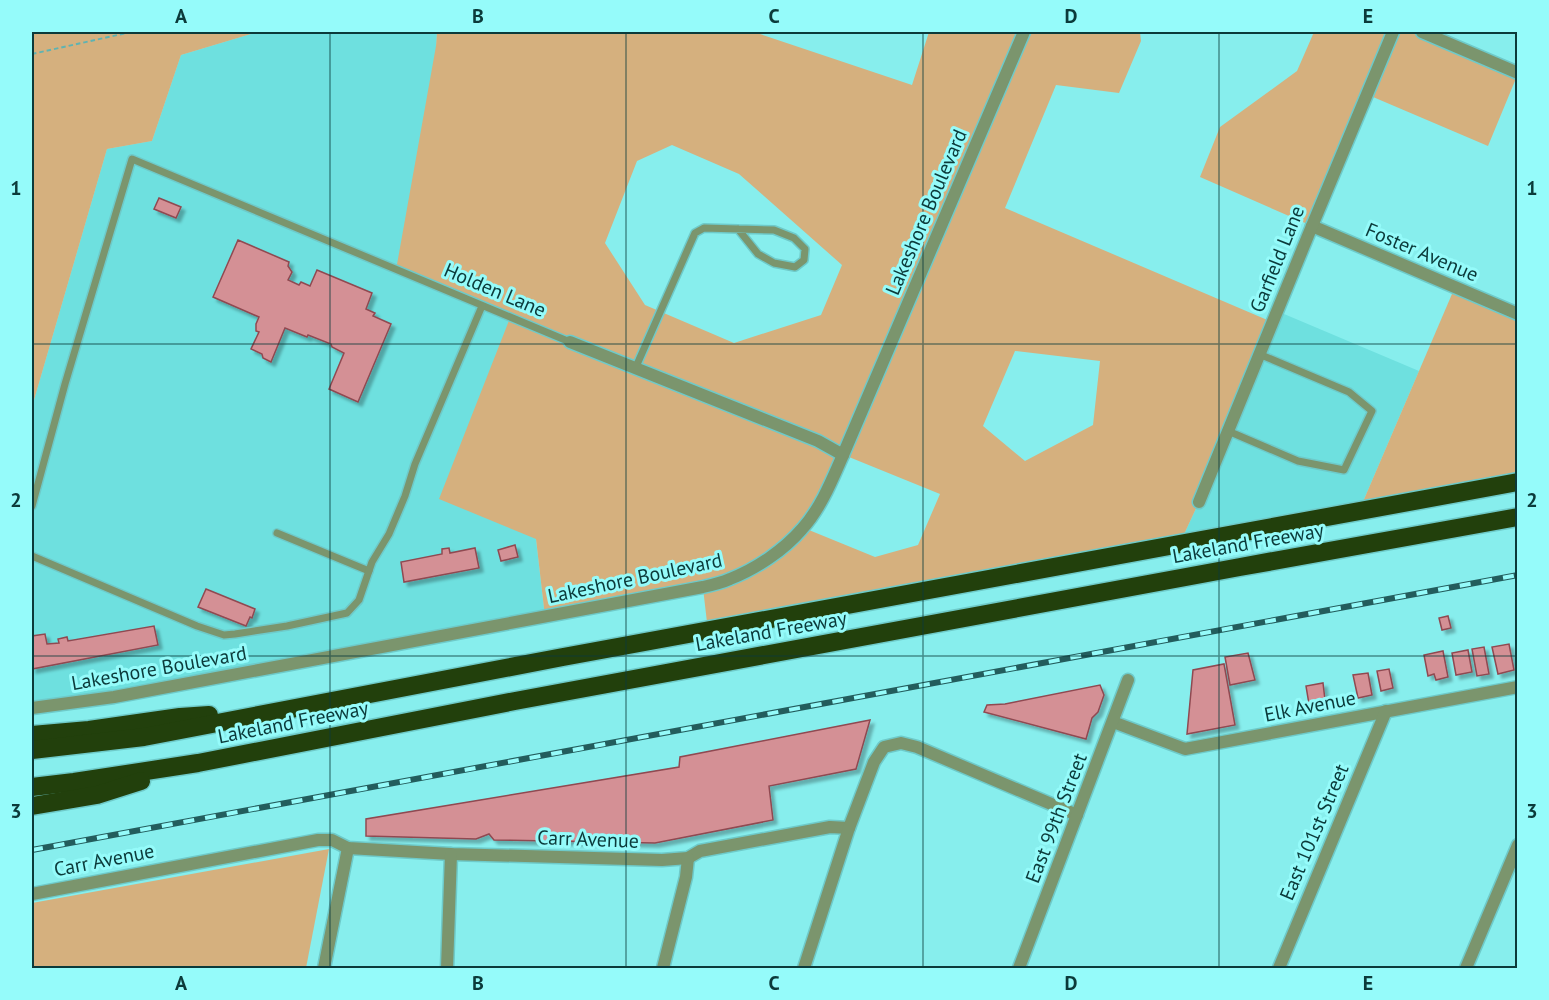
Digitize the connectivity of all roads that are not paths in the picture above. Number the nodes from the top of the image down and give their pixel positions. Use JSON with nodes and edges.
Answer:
{"nodes":[{"id":1,"x":1024,"y":32,"type":"edge"},
{"id":2,"x":1393,"y":32,"type":"edge"},
{"id":3,"x":1422,"y":32,"type":"edge"},
{"id":4,"x":1518,"y":73,"type":"edge"},
{"id":5,"x":1311,"y":226,"type":"junction"},
{"id":6,"x":738,"y":229,"type":"junction"},
{"id":7,"x":482,"y":306,"type":"junction"},
{"id":8,"x":1518,"y":314,"type":"edge"},
{"id":9,"x":570,"y":342,"type":"joint"},
{"id":10,"x":1259,"y":354,"type":"junction"},
{"id":11,"x":635,"y":369,"type":"junction"},
{"id":12,"x":1228,"y":431,"type":"junction"},
{"id":13,"x":843,"y":455,"type":"junction"},
{"id":14,"x":1518,"y":482,"type":"edge"},
{"id":15,"x":1199,"y":502,"type":"dead end"},
{"id":16,"x":32,"y":506,"type":"edge"},
{"id":17,"x":1518,"y":517,"type":"edge"},
{"id":18,"x":277,"y":533,"type":"dead end"},
{"id":19,"x":32,"y":556,"type":"edge"},
{"id":20,"x":369,"y":571,"type":"junction"},
{"id":21,"x":1128,"y":681,"type":"dead end"},
{"id":22,"x":1518,"y":687,"type":"edge"},
{"id":23,"x":32,"y":708,"type":"edge"},
{"id":24,"x":285,"y":711,"type":"junction"},
{"id":25,"x":1386,"y":711,"type":"junction"},
{"id":26,"x":1113,"y":722,"type":"junction"},
{"id":27,"x":32,"y":735,"type":"edge"},
{"id":28,"x":32,"y":750,"type":"edge"},
{"id":29,"x":198,"y":763,"type":"junction"},
{"id":30,"x":32,"y":787,"type":"edge"},
{"id":31,"x":32,"y":807,"type":"edge"},
{"id":32,"x":1077,"y":815,"type":"junction"},
{"id":33,"x":849,"y":828,"type":"junction"},
{"id":34,"x":1518,"y":845,"type":"edge"},
{"id":35,"x":348,"y":848,"type":"junction"},
{"id":36,"x":451,"y":854,"type":"junction"},
{"id":37,"x":688,"y":858,"type":"junction"},
{"id":38,"x":32,"y":894,"type":"edge"},
{"id":39,"x":324,"y":969,"type":"edge"},
{"id":40,"x":447,"y":969,"type":"edge"},
{"id":41,"x":663,"y":969,"type":"edge"},
{"id":42,"x":804,"y":969,"type":"edge"},
{"id":43,"x":1019,"y":969,"type":"edge"},
{"id":44,"x":1279,"y":969,"type":"edge"},
{"id":45,"x":1466,"y":969,"type":"edge"}],
"edges":[{"from":1,"to":13,"type":"street","name":"Lakeshore Boulevard"},
{"from":2,"to":5,"type":"street","name":"Garfield Lane"},
{"from":3,"to":4,"type":"street"},
{"from":5,"to":8,"type":"street","name":"Foster Avenue"},
{"from":5,"to":10,"type":"street","name":"Garfield Lane"},
{"from":6,"to":6,"type":"lane"},
{"from":6,"to":11,"type":"lane"},
{"from":7,"to":9,"type":"lane","name":"Holden Lane"},
{"from":7,"to":16,"type":"lane","name":"Holden Lane"},
{"from":7,"to":20,"type":"lane"},
{"from":9,"to":11,"type":"street","name":"Holden Lane"},
{"from":10,"to":12,"type":"street","name":"Garfield Lane"},
{"from":10,"to":12,"type":"lane"},
{"from":11,"to":13,"type":"street","name":"Holden Lane"},
{"from":12,"to":15,"type":"street","name":"Garfield Lane"},
{"from":13,"to":23,"type":"street","name":"Lakeshore Boulevard"},
{"from":14,"to":24,"type":"highway","name":"Lakeland Freeway"},
{"from":17,"to":29,"type":"highway","name":"Lakeland Freeway"},
{"from":18,"to":20,"type":"lane"},
{"from":19,"to":20,"type":"lane"},
{"from":21,"to":26,"type":"street","name":"East 99th Street"},
{"from":22,"to":25,"type":"street","name":"Elk Avenue"},
{"from":24,"to":27,"type":"highway"},
{"from":24,"to":28,"type":"highway","name":"Lakeland Freeway"},
{"from":25,"to":26,"type":"street","name":"Elk Avenue"},
{"from":25,"to":44,"type":"street","name":"East 101st Street"},
{"from":26,"to":32,"type":"street","name":"East 99th Street"},
{"from":29,"to":30,"type":"highway","name":"Lakeland Freeway"},
{"from":29,"to":31,"type":"highway"},
{"from":32,"to":33,"type":"street"},
{"from":32,"to":43,"type":"street","name":"East 99th Street"},
{"from":33,"to":37,"type":"street","name":"Carr Avenue"},
{"from":33,"to":42,"type":"street"},
{"from":34,"to":45,"type":"street"},
{"from":35,"to":36,"type":"street","name":"Carr Avenue"},
{"from":35,"to":38,"type":"street","name":"Carr Avenue"},
{"from":35,"to":39,"type":"street"},
{"from":36,"to":37,"type":"street","name":"Carr Avenue"},
{"from":36,"to":40,"type":"street"},
{"from":37,"to":41,"type":"street"}]}
